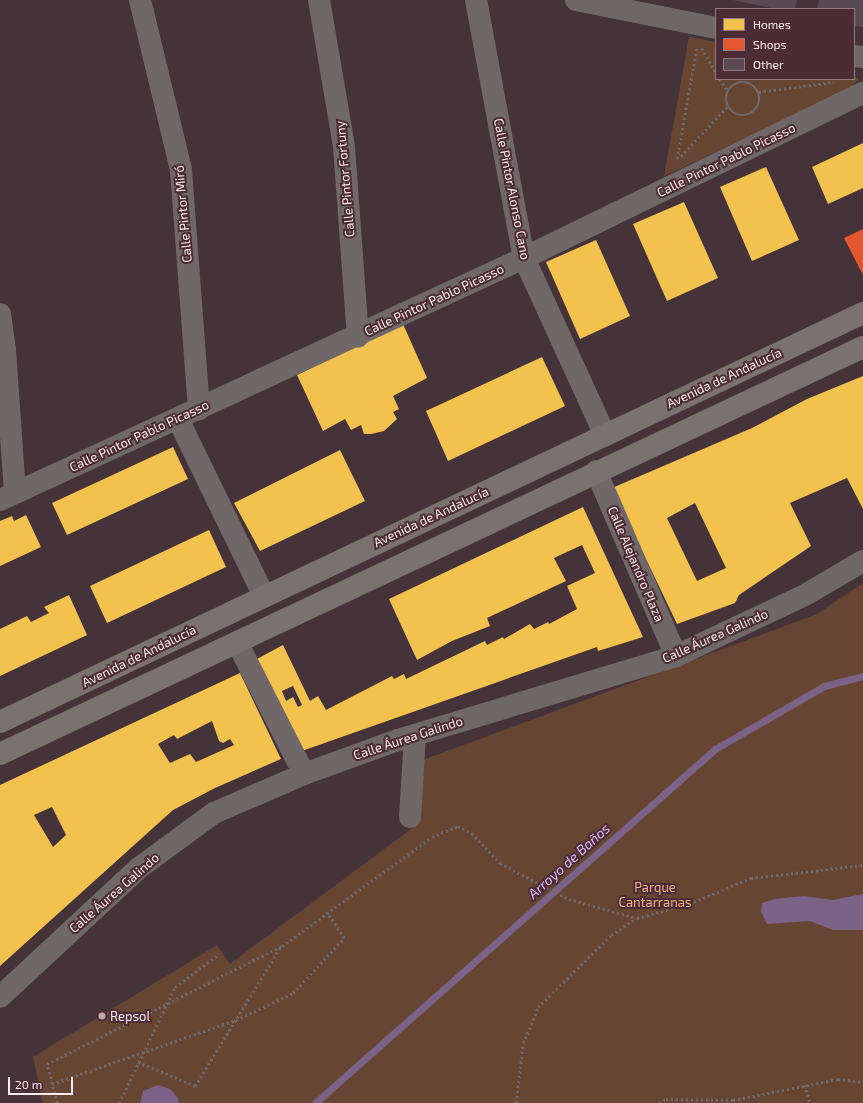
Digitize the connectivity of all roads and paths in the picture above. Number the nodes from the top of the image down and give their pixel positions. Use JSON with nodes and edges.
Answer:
{"nodes":[{"id":1,"x":140,"y":0,"type":"edge"},
{"id":2,"x":319,"y":0,"type":"edge"},
{"id":3,"x":476,"y":0,"type":"edge"},
{"id":4,"x":582,"y":1,"type":"edge"},
{"id":5,"x":715,"y":28,"type":"edge"},
{"id":6,"x":715,"y":70,"type":"edge"},
{"id":7,"x":721,"y":80,"type":"edge"},
{"id":8,"x":836,"y":82,"type":"dead end"},
{"id":9,"x":728,"y":91,"type":"junction"},
{"id":10,"x":759,"y":92,"type":"junction"},
{"id":11,"x":863,"y":93,"type":"edge"},
{"id":12,"x":727,"y":107,"type":"junction"},
{"id":13,"x":677,"y":161,"type":"junction"},
{"id":14,"x":672,"y":187,"type":"junction"},
{"id":15,"x":524,"y":258,"type":"junction"},
{"id":16,"x":863,"y":313,"type":"edge"},
{"id":17,"x":0,"y":314,"type":"edge"},
{"id":18,"x":358,"y":336,"type":"junction"},
{"id":19,"x":863,"y":347,"type":"edge"},
{"id":20,"x":3,"y":355,"type":"edge"},
{"id":21,"x":199,"y":409,"type":"junction"},
{"id":22,"x":178,"y":419,"type":"junction"},
{"id":23,"x":605,"y":435,"type":"junction"},
{"id":24,"x":596,"y":471,"type":"junction"},
{"id":25,"x":8,"y":496,"type":"edge"},
{"id":26,"x":863,"y":561,"type":"edge"},
{"id":27,"x":264,"y":596,"type":"junction"},
{"id":28,"x":237,"y":642,"type":"junction"},
{"id":29,"x":676,"y":656,"type":"junction"},
{"id":30,"x":0,"y":722,"type":"edge"},
{"id":31,"x":415,"y":735,"type":"junction"},
{"id":32,"x":0,"y":754,"type":"edge"},
{"id":33,"x":304,"y":774,"type":"junction"},
{"id":34,"x":410,"y":817,"type":"dead end"},
{"id":35,"x":863,"y":865,"type":"edge"},
{"id":36,"x":327,"y":914,"type":"junction"},
{"id":37,"x":637,"y":918,"type":"junction"},
{"id":38,"x":282,"y":946,"type":"junction"},
{"id":39,"x":219,"y":954,"type":"dead end"},
{"id":40,"x":0,"y":997,"type":"edge"},
{"id":41,"x":167,"y":1004,"type":"junction"},
{"id":42,"x":236,"y":1020,"type":"junction"},
{"id":43,"x":143,"y":1052,"type":"junction"},
{"id":44,"x":138,"y":1062,"type":"junction"},
{"id":45,"x":863,"y":1082,"type":"edge"},
{"id":46,"x":52,"y":1084,"type":"junction"},
{"id":47,"x":805,"y":1085,"type":"junction"},
{"id":48,"x":704,"y":1101,"type":"edge"},
{"id":49,"x":57,"y":1103,"type":"edge"},
{"id":50,"x":119,"y":1103,"type":"edge"},
{"id":51,"x":516,"y":1103,"type":"edge"},
{"id":52,"x":659,"y":1103,"type":"edge"},
{"id":53,"x":810,"y":1103,"type":"edge"}],
"edges":[{"from":1,"to":21,"type":"street","name":"Calle Pintor Miró"},
{"from":2,"to":18,"type":"street","name":"Calle Pintor Fortuny"},
{"from":3,"to":15,"type":"street","name":"Calle Pintor Alonso Cano"},
{"from":4,"to":5,"type":"street"},
{"from":6,"to":13,"type":"path"},
{"from":7,"to":9,"type":"path"},
{"from":8,"to":10,"type":"path"},
{"from":9,"to":10,"type":"path"},
{"from":9,"to":12,"type":"path"},
{"from":10,"to":12,"type":"path"},
{"from":11,"to":14,"type":"street","name":"Calle Pintor Pablo Picasso"},
{"from":12,"to":13,"type":"path"},
{"from":13,"to":14,"type":"path"},
{"from":14,"to":15,"type":"street","name":"Calle Pintor Pablo Picasso"},
{"from":15,"to":18,"type":"street","name":"Calle Pintor Pablo Picasso"},
{"from":15,"to":23,"type":"street","name":"Calle Pintor Alonso Cano"},
{"from":16,"to":23,"type":"main road","name":"Avenida de Andalucía"},
{"from":17,"to":20,"type":"street"},
{"from":18,"to":21,"type":"street","name":"Calle Pintor Pablo Picasso"},
{"from":19,"to":24,"type":"main road"},
{"from":20,"to":25,"type":"street"},
{"from":21,"to":22,"type":"street","name":"Calle Pintor Pablo Picasso"},
{"from":22,"to":25,"type":"street","name":"Calle Pintor Pablo Picasso"},
{"from":22,"to":27,"type":"street"},
{"from":23,"to":27,"type":"main road","name":"Avenida de Andalucía"},
{"from":24,"to":28,"type":"main road"},
{"from":24,"to":29,"type":"street","name":"Calle Alejandro Plaza"},
{"from":26,"to":29,"type":"street","name":"Calle Áurea Galindo"},
{"from":27,"to":30,"type":"main road","name":"Avenida de Andalucía"},
{"from":28,"to":32,"type":"main road"},
{"from":28,"to":33,"type":"street"},
{"from":29,"to":31,"type":"street","name":"Calle Áurea Galindo"},
{"from":31,"to":33,"type":"street","name":"Calle Áurea Galindo"},
{"from":31,"to":34,"type":"street"},
{"from":33,"to":40,"type":"street","name":"Calle Áurea Galindo"},
{"from":35,"to":37,"type":"path"},
{"from":36,"to":37,"type":"path"},
{"from":36,"to":38,"type":"path"},
{"from":36,"to":42,"type":"path"},
{"from":37,"to":51,"type":"path"},
{"from":38,"to":41,"type":"path"},
{"from":38,"to":42,"type":"path"},
{"from":39,"to":41,"type":"path"},
{"from":41,"to":43,"type":"path"},
{"from":41,"to":46,"type":"path"},
{"from":42,"to":43,"type":"path"},
{"from":42,"to":44,"type":"path"},
{"from":43,"to":44,"type":"path"},
{"from":43,"to":46,"type":"path"},
{"from":44,"to":50,"type":"path"},
{"from":45,"to":47,"type":"path"},
{"from":46,"to":49,"type":"path"},
{"from":47,"to":48,"type":"path"},
{"from":47,"to":53,"type":"path"},
{"from":48,"to":52,"type":"path"}]}
